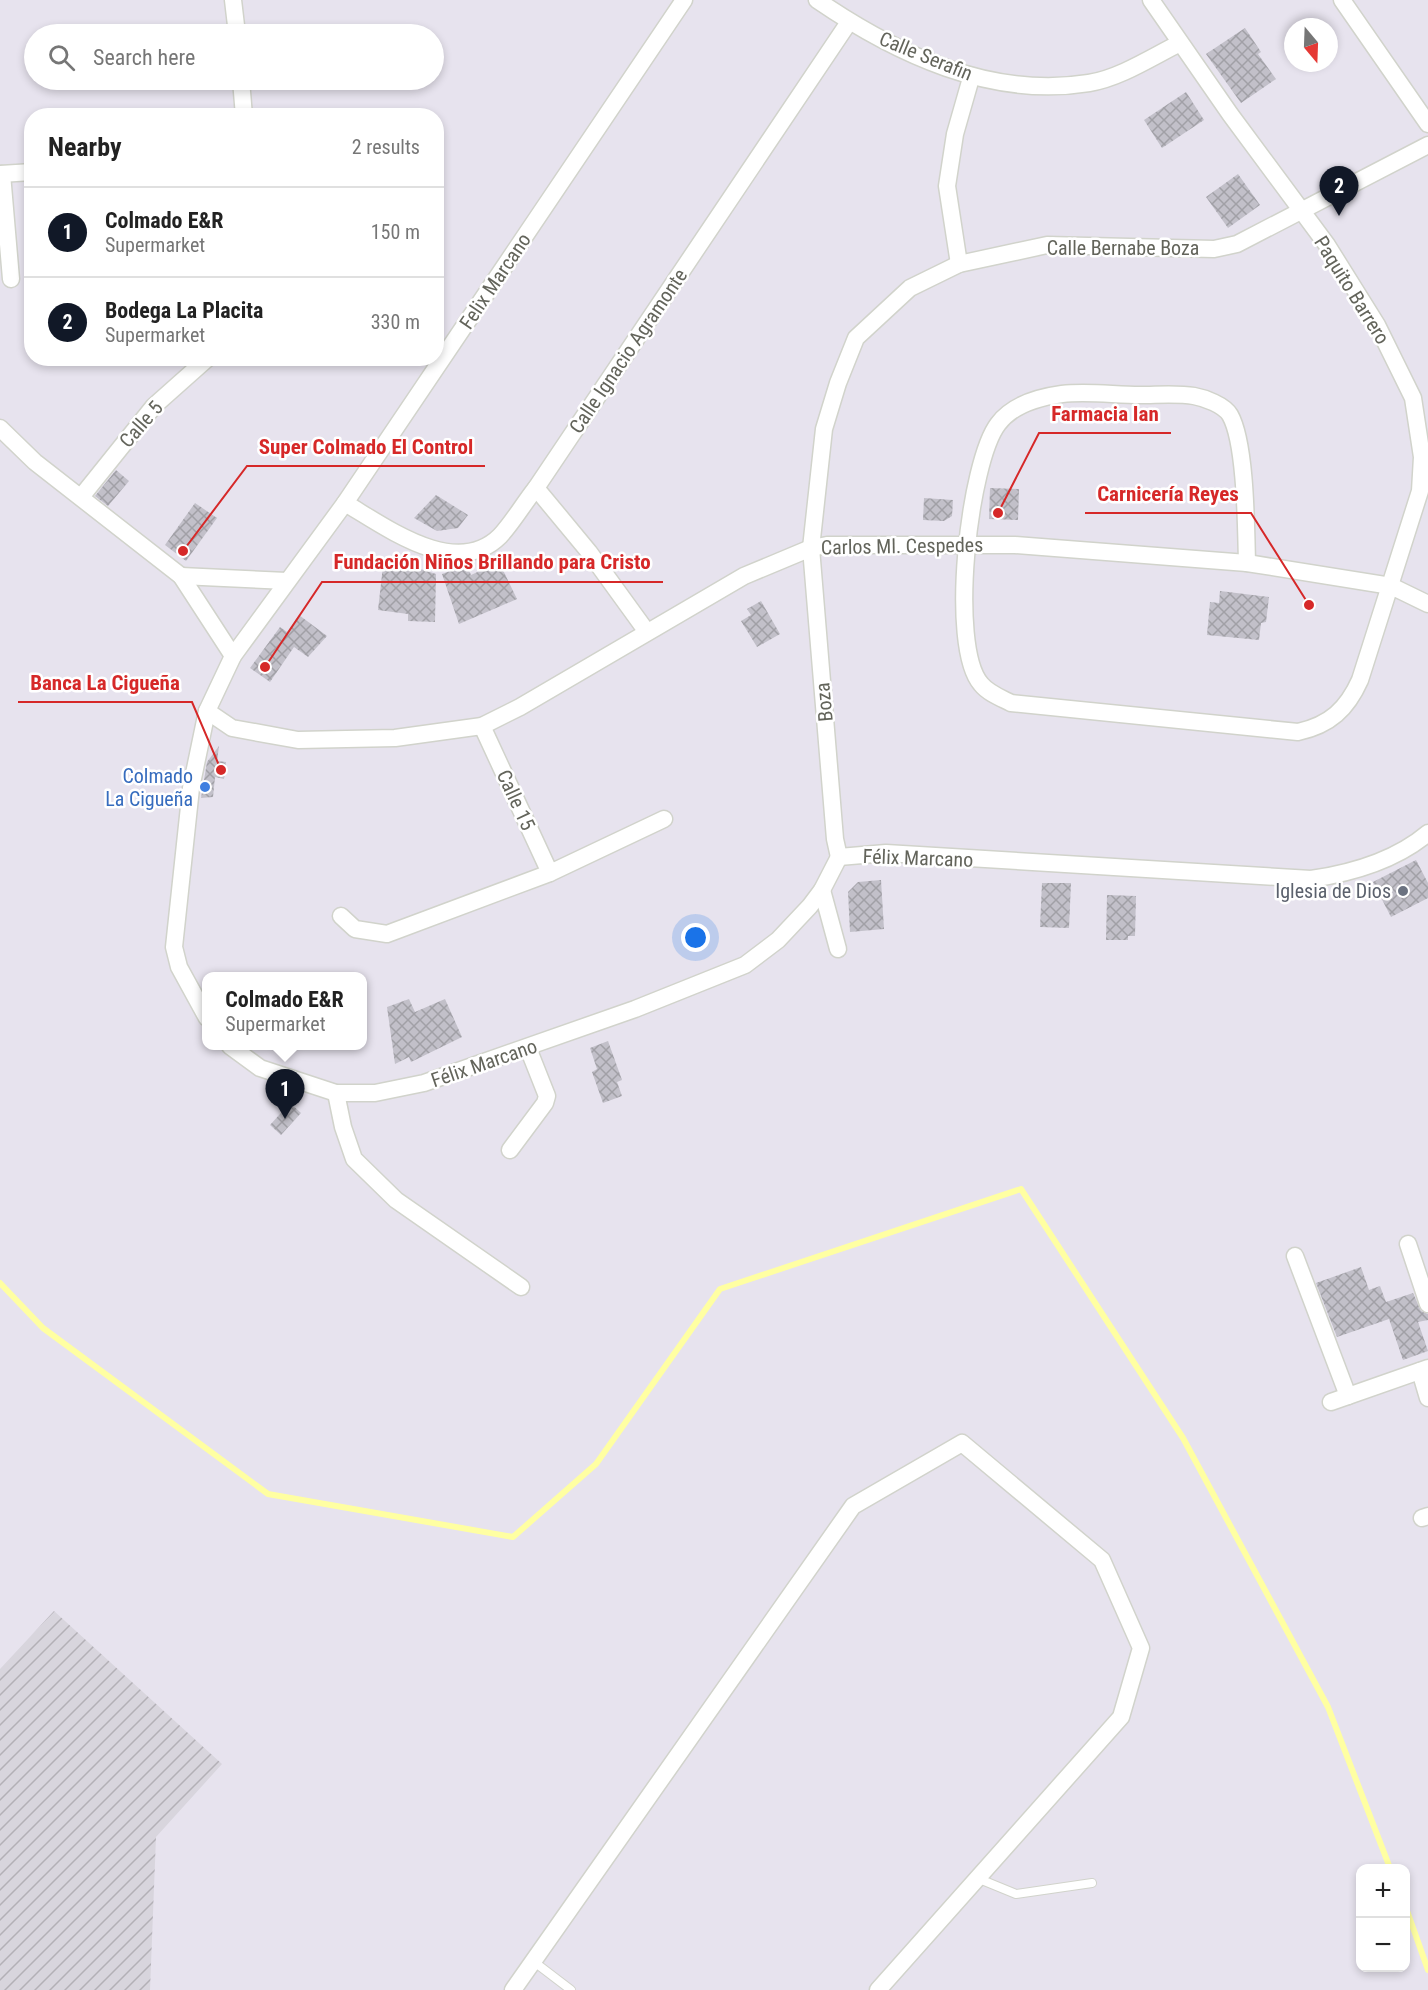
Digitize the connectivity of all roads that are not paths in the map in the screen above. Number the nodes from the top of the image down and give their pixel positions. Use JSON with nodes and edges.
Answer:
{"nodes":[{"id":1,"x":233,"y":0,"type":"edge"},
{"id":2,"x":684,"y":0,"type":"edge"},
{"id":3,"x":817,"y":0,"type":"edge"},
{"id":4,"x":1151,"y":0,"type":"edge"},
{"id":5,"x":1342,"y":0,"type":"edge"},
{"id":6,"x":849,"y":22,"type":"junction"},
{"id":7,"x":236,"y":24,"type":"edge"},
{"id":8,"x":1180,"y":43,"type":"junction"},
{"id":9,"x":971,"y":78,"type":"junction"},
{"id":10,"x":242,"y":90,"type":"edge"},
{"id":11,"x":243,"y":108,"type":"edge"},
{"id":12,"x":1428,"y":124,"type":"edge"},
{"id":13,"x":1428,"y":145,"type":"edge"},
{"id":14,"x":24,"y":173,"type":"edge"},
{"id":15,"x":1,"y":174,"type":"edge"},
{"id":16,"x":1300,"y":210,"type":"junction"},
{"id":17,"x":959,"y":264,"type":"junction"},
{"id":18,"x":11,"y":279,"type":"dead end"},
{"id":19,"x":444,"y":356,"type":"edge"},
{"id":20,"x":199,"y":366,"type":"edge"},
{"id":21,"x":437,"y":366,"type":"edge"},
{"id":22,"x":0,"y":428,"type":"edge"},
{"id":23,"x":536,"y":488,"type":"junction"},
{"id":24,"x":81,"y":497,"type":"junction"},
{"id":25,"x":345,"y":503,"type":"junction"},
{"id":26,"x":968,"y":543,"type":"junction"},
{"id":27,"x":811,"y":548,"type":"junction"},
{"id":28,"x":1247,"y":563,"type":"junction"},
{"id":29,"x":181,"y":576,"type":"junction"},
{"id":30,"x":287,"y":581,"type":"junction"},
{"id":31,"x":1391,"y":586,"type":"junction"},
{"id":32,"x":1428,"y":604,"type":"edge"},
{"id":33,"x":647,"y":632,"type":"junction"},
{"id":34,"x":233,"y":656,"type":"junction"},
{"id":35,"x":207,"y":711,"type":"junction"},
{"id":36,"x":482,"y":726,"type":"junction"},
{"id":37,"x":664,"y":819,"type":"dead end"},
{"id":38,"x":1428,"y":833,"type":"edge"},
{"id":39,"x":839,"y":857,"type":"junction"},
{"id":40,"x":550,"y":873,"type":"junction"},
{"id":41,"x":822,"y":890,"type":"junction"},
{"id":42,"x":340,"y":916,"type":"dead end"},
{"id":43,"x":838,"y":950,"type":"dead end"},
{"id":44,"x":202,"y":1009,"type":"edge"},
{"id":45,"x":528,"y":1048,"type":"junction"},
{"id":46,"x":235,"y":1050,"type":"edge"},
{"id":47,"x":336,"y":1093,"type":"junction"},
{"id":48,"x":510,"y":1150,"type":"dead end"},
{"id":49,"x":1408,"y":1244,"type":"dead end"},
{"id":50,"x":1295,"y":1256,"type":"dead end"},
{"id":51,"x":521,"y":1287,"type":"dead end"},
{"id":52,"x":1428,"y":1304,"type":"edge"},
{"id":53,"x":1424,"y":1369,"type":"edge"},
{"id":54,"x":1348,"y":1396,"type":"junction"},
{"id":55,"x":1428,"y":1398,"type":"edge"},
{"id":56,"x":1331,"y":1402,"type":"dead end"},
{"id":57,"x":977,"y":1878,"type":"junction"},
{"id":58,"x":1092,"y":1883,"type":"dead end"},
{"id":59,"x":533,"y":1961,"type":"junction"},
{"id":60,"x":513,"y":1990,"type":"edge"},
{"id":61,"x":571,"y":1990,"type":"edge"},
{"id":62,"x":878,"y":1990,"type":"edge"}],
"edges":[{"from":1,"to":7,"type":"street"},
{"from":2,"to":19,"type":"street","name":"Felix Marcano"},
{"from":3,"to":6,"type":"street","name":"Calle Serafin"},
{"from":4,"to":8,"type":"street","name":"Paquito Barrero"},
{"from":5,"to":12,"type":"street"},
{"from":6,"to":9,"type":"street","name":"Calle Serafin"},
{"from":6,"to":23,"type":"street","name":"Calle Ignacio Agramonte"},
{"from":8,"to":9,"type":"street","name":"Calle Serafin"},
{"from":8,"to":16,"type":"street","name":"Paquito Barrero"},
{"from":9,"to":17,"type":"street"},
{"from":10,"to":11,"type":"street"},
{"from":13,"to":16,"type":"street","name":"Calle Bernabe Boza"},
{"from":14,"to":15,"type":"street"},
{"from":15,"to":18,"type":"street"},
{"from":16,"to":17,"type":"street","name":"Calle Bernabe Boza"},
{"from":16,"to":31,"type":"street","name":"Paquito Barrero"},
{"from":17,"to":27,"type":"street","name":"Calle Bernabe Boza"},
{"from":20,"to":24,"type":"street","name":"Calle 5"},
{"from":21,"to":25,"type":"street","name":"Felix Marcano"},
{"from":22,"to":24,"type":"street"},
{"from":23,"to":25,"type":"street","name":"Calle Ignacio Agramonte"},
{"from":23,"to":33,"type":"street"},
{"from":24,"to":29,"type":"street"},
{"from":25,"to":30,"type":"street","name":"Felix Marcano"},
{"from":26,"to":27,"type":"street","name":"Carlos Ml. Cespedes"},
{"from":26,"to":28,"type":"street","name":"Carlos Ml. Cespedes"},
{"from":26,"to":28,"type":"street","name":"Paquito Barrero"},
{"from":26,"to":31,"type":"street","name":"Paquito Barrero"},
{"from":27,"to":33,"type":"street","name":"Carlos Ml. Cespedes"},
{"from":27,"to":39,"type":"street","name":"Boza"},
{"from":28,"to":31,"type":"street","name":"Carlos Ml. Cespedes"},
{"from":29,"to":30,"type":"street"},
{"from":29,"to":34,"type":"street"},
{"from":30,"to":34,"type":"street","name":"Felix Marcano"},
{"from":31,"to":32,"type":"street","name":"Carlos Ml. Cespedes"},
{"from":33,"to":36,"type":"street","name":"Carlos Ml. Cespedes"},
{"from":34,"to":35,"type":"street","name":"Felix Marcano"},
{"from":35,"to":36,"type":"street","name":"Carlos Ml. Cespedes"},
{"from":35,"to":44,"type":"street"},
{"from":36,"to":40,"type":"street","name":"Calle 15"},
{"from":37,"to":40,"type":"street"},
{"from":38,"to":39,"type":"street","name":"Félix Marcano"},
{"from":39,"to":41,"type":"street","name":"Félix Marcano"},
{"from":40,"to":42,"type":"street"},
{"from":41,"to":43,"type":"street"},
{"from":41,"to":45,"type":"street","name":"Félix Marcano"},
{"from":45,"to":47,"type":"street","name":"Félix Marcano"},
{"from":45,"to":48,"type":"street"},
{"from":46,"to":47,"type":"street","name":"Félix Marcano"},
{"from":47,"to":51,"type":"street"},
{"from":49,"to":52,"type":"street"},
{"from":50,"to":54,"type":"street"},
{"from":53,"to":54,"type":"street"},
{"from":53,"to":55,"type":"street"},
{"from":54,"to":56,"type":"street"},
{"from":57,"to":58,"type":"lane"},
{"from":57,"to":59,"type":"street"},
{"from":57,"to":62,"type":"street"},
{"from":59,"to":60,"type":"street"},
{"from":59,"to":61,"type":"lane"}]}
